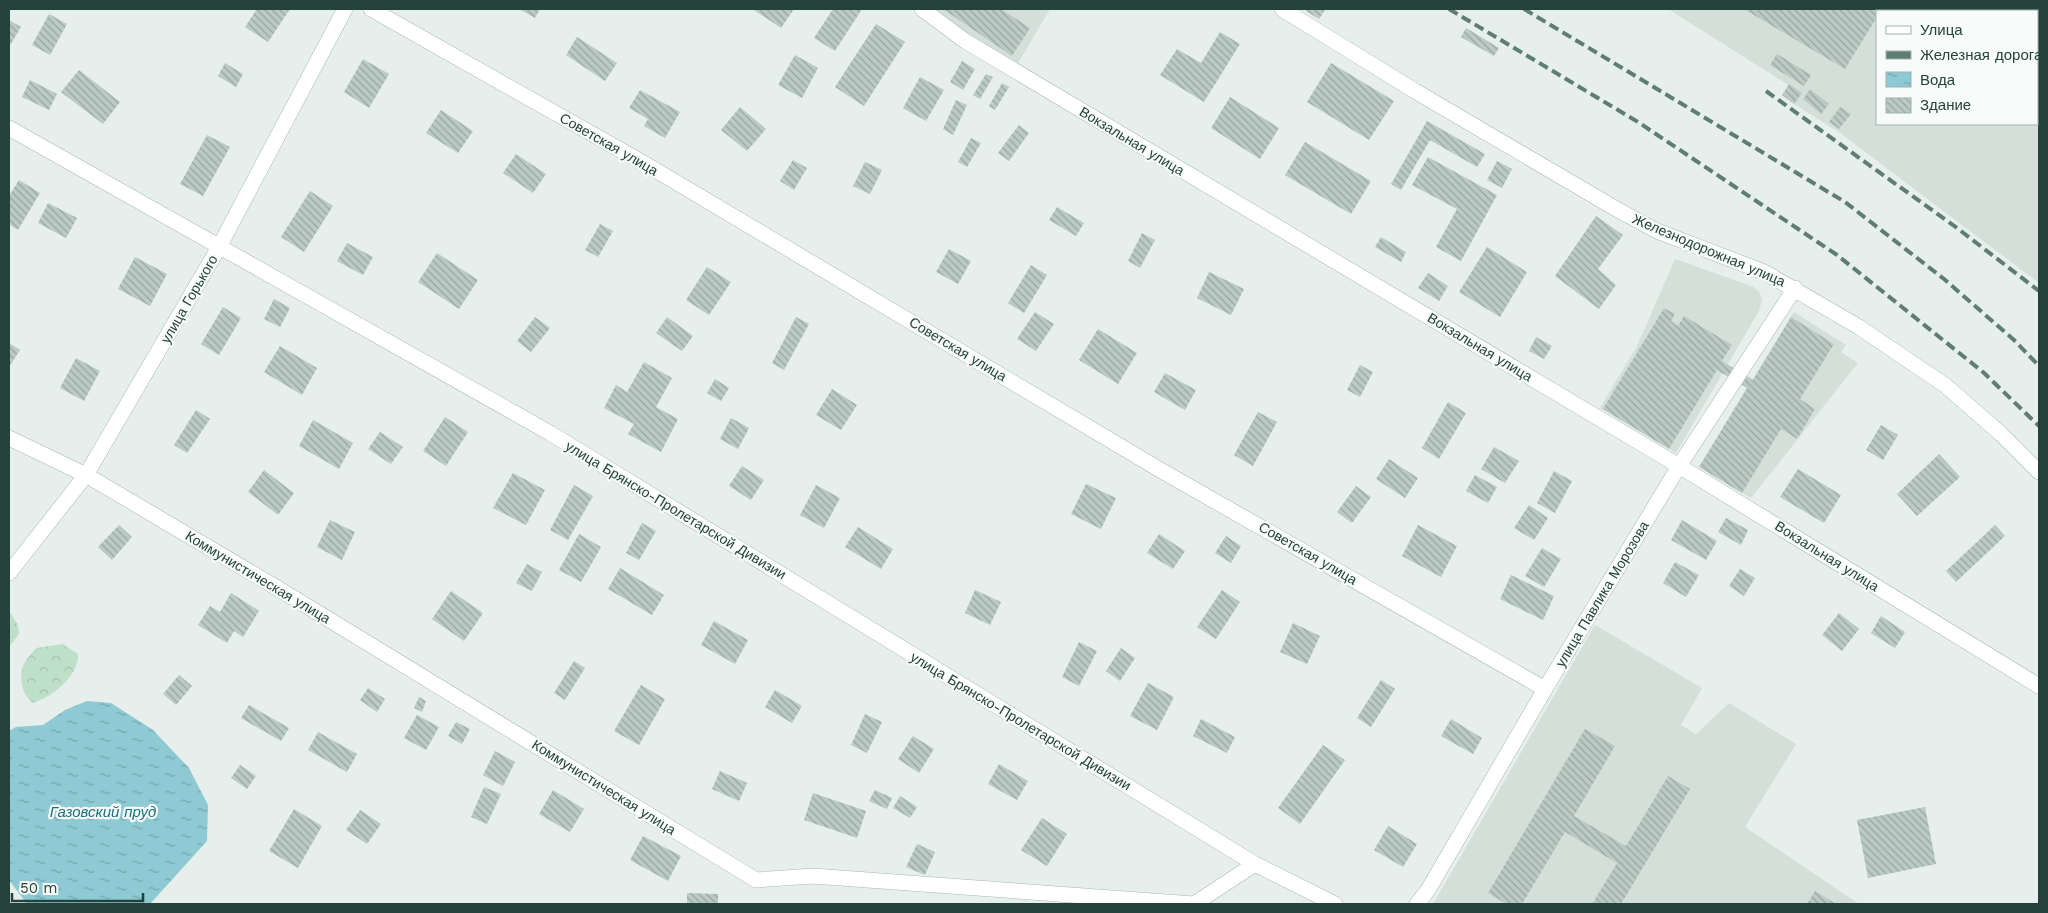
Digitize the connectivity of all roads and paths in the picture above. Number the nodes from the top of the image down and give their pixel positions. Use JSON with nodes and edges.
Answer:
{"nodes":[{"id":1,"x":345,"y":9,"type":"edge"},
{"id":2,"x":371,"y":9,"type":"edge"},
{"id":3,"x":922,"y":9,"type":"edge"},
{"id":4,"x":1282,"y":9,"type":"edge"},
{"id":5,"x":9,"y":128,"type":"edge"},
{"id":6,"x":219,"y":247,"type":"junction"},
{"id":7,"x":1795,"y":288,"type":"junction"},
{"id":8,"x":9,"y":438,"type":"edge"},
{"id":9,"x":1679,"y":466,"type":"junction"},
{"id":10,"x":2039,"y":472,"type":"edge"},
{"id":11,"x":86,"y":475,"type":"junction"},
{"id":12,"x":9,"y":573,"type":"edge"},
{"id":13,"x":2039,"y":686,"type":"edge"},
{"id":14,"x":1545,"y":689,"type":"junction"},
{"id":15,"x":1255,"y":864,"type":"junction"},
{"id":16,"x":1335,"y":904,"type":"edge"},
{"id":17,"x":1417,"y":904,"type":"edge"}],
"edges":[{"from":1,"to":6,"type":"street","name":"улица Горького"},
{"from":2,"to":14,"type":"street","name":"Советская улица"},
{"from":3,"to":9,"type":"street","name":"Вокзальная улица"},
{"from":4,"to":7,"type":"street","name":"Железнодорожная улица"},
{"from":5,"to":6,"type":"street","name":"улица Брянско-Пролетарской Дивизии"},
{"from":6,"to":11,"type":"street","name":"улица Горького"},
{"from":6,"to":15,"type":"street","name":"улица Брянско-Пролетарской Дивизии"},
{"from":7,"to":9,"type":"street","name":"улица Павлика Морозова"},
{"from":7,"to":10,"type":"street","name":"Железнодорожная улица"},
{"from":8,"to":11,"type":"street","name":"Коммунистическая улица"},
{"from":9,"to":13,"type":"street","name":"Вокзальная улица"},
{"from":9,"to":14,"type":"street","name":"улица Павлика Морозова"},
{"from":11,"to":12,"type":"street","name":"улица Горького"},
{"from":11,"to":15,"type":"street","name":"Коммунистическая улица"},
{"from":14,"to":17,"type":"street","name":"улица Павлика Морозова"},
{"from":15,"to":16,"type":"street","name":"улица Брянско-Пролетарской Дивизии"}]}
